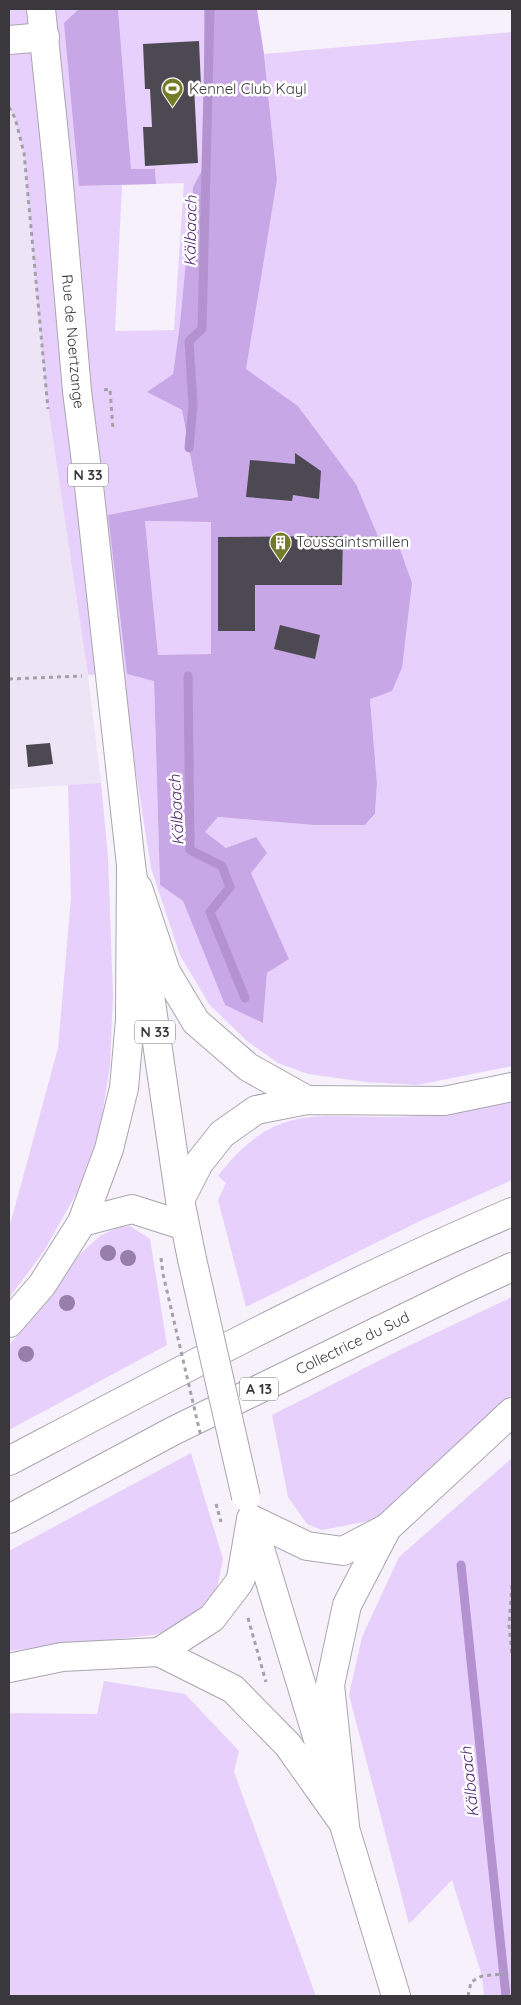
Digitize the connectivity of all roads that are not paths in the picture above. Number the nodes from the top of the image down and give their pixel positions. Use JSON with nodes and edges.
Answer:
{"nodes":[{"id":1,"x":41,"y":9,"type":"edge"},
{"id":2,"x":44,"y":37,"type":"junction"},
{"id":3,"x":9,"y":40,"type":"edge"},
{"id":4,"x":131,"y":865,"type":"junction"},
{"id":5,"x":512,"y":1087,"type":"edge"},
{"id":6,"x":307,"y":1100,"type":"junction"},
{"id":7,"x":512,"y":1212,"type":"edge"},
{"id":8,"x":182,"y":1213,"type":"junction"},
{"id":9,"x":82,"y":1222,"type":"junction"},
{"id":10,"x":512,"y":1267,"type":"edge"},
{"id":11,"x":9,"y":1323,"type":"edge"},
{"id":12,"x":512,"y":1412,"type":"edge"},
{"id":13,"x":9,"y":1461,"type":"edge"},
{"id":14,"x":249,"y":1508,"type":"junction"},
{"id":15,"x":9,"y":1519,"type":"edge"},
{"id":16,"x":387,"y":1528,"type":"junction"},
{"id":17,"x":159,"y":1652,"type":"junction"},
{"id":18,"x":9,"y":1668,"type":"edge"},
{"id":19,"x":345,"y":1826,"type":"junction"},
{"id":20,"x":396,"y":1996,"type":"edge"}],
"edges":[{"from":1,"to":2,"type":"main road","name":"Rue de Noertzange","number":"N 33"},
{"from":2,"to":3,"type":"main road"},
{"from":2,"to":4,"type":"main road","name":"Rue de Noertzange","number":"N 33"},
{"from":4,"to":6,"type":"main road"},
{"from":4,"to":8,"type":"main road","number":"N 33"},
{"from":4,"to":9,"type":"main road"},
{"from":5,"to":6,"type":"main road"},
{"from":6,"to":8,"type":"main road"},
{"from":7,"to":13,"type":"main road"},
{"from":8,"to":9,"type":"main road"},
{"from":8,"to":14,"type":"main road","number":"N 33","bridge":true},
{"from":9,"to":11,"type":"main road"},
{"from":10,"to":15,"type":"main road","name":"Collectrice du Sud","number":"A 13"},
{"from":12,"to":16,"type":"main road"},
{"from":14,"to":16,"type":"main road"},
{"from":14,"to":17,"type":"main road"},
{"from":14,"to":19,"type":"main road"},
{"from":16,"to":19,"type":"main road"},
{"from":17,"to":18,"type":"main road"},
{"from":17,"to":19,"type":"main road"},
{"from":19,"to":20,"type":"main road"}]}
